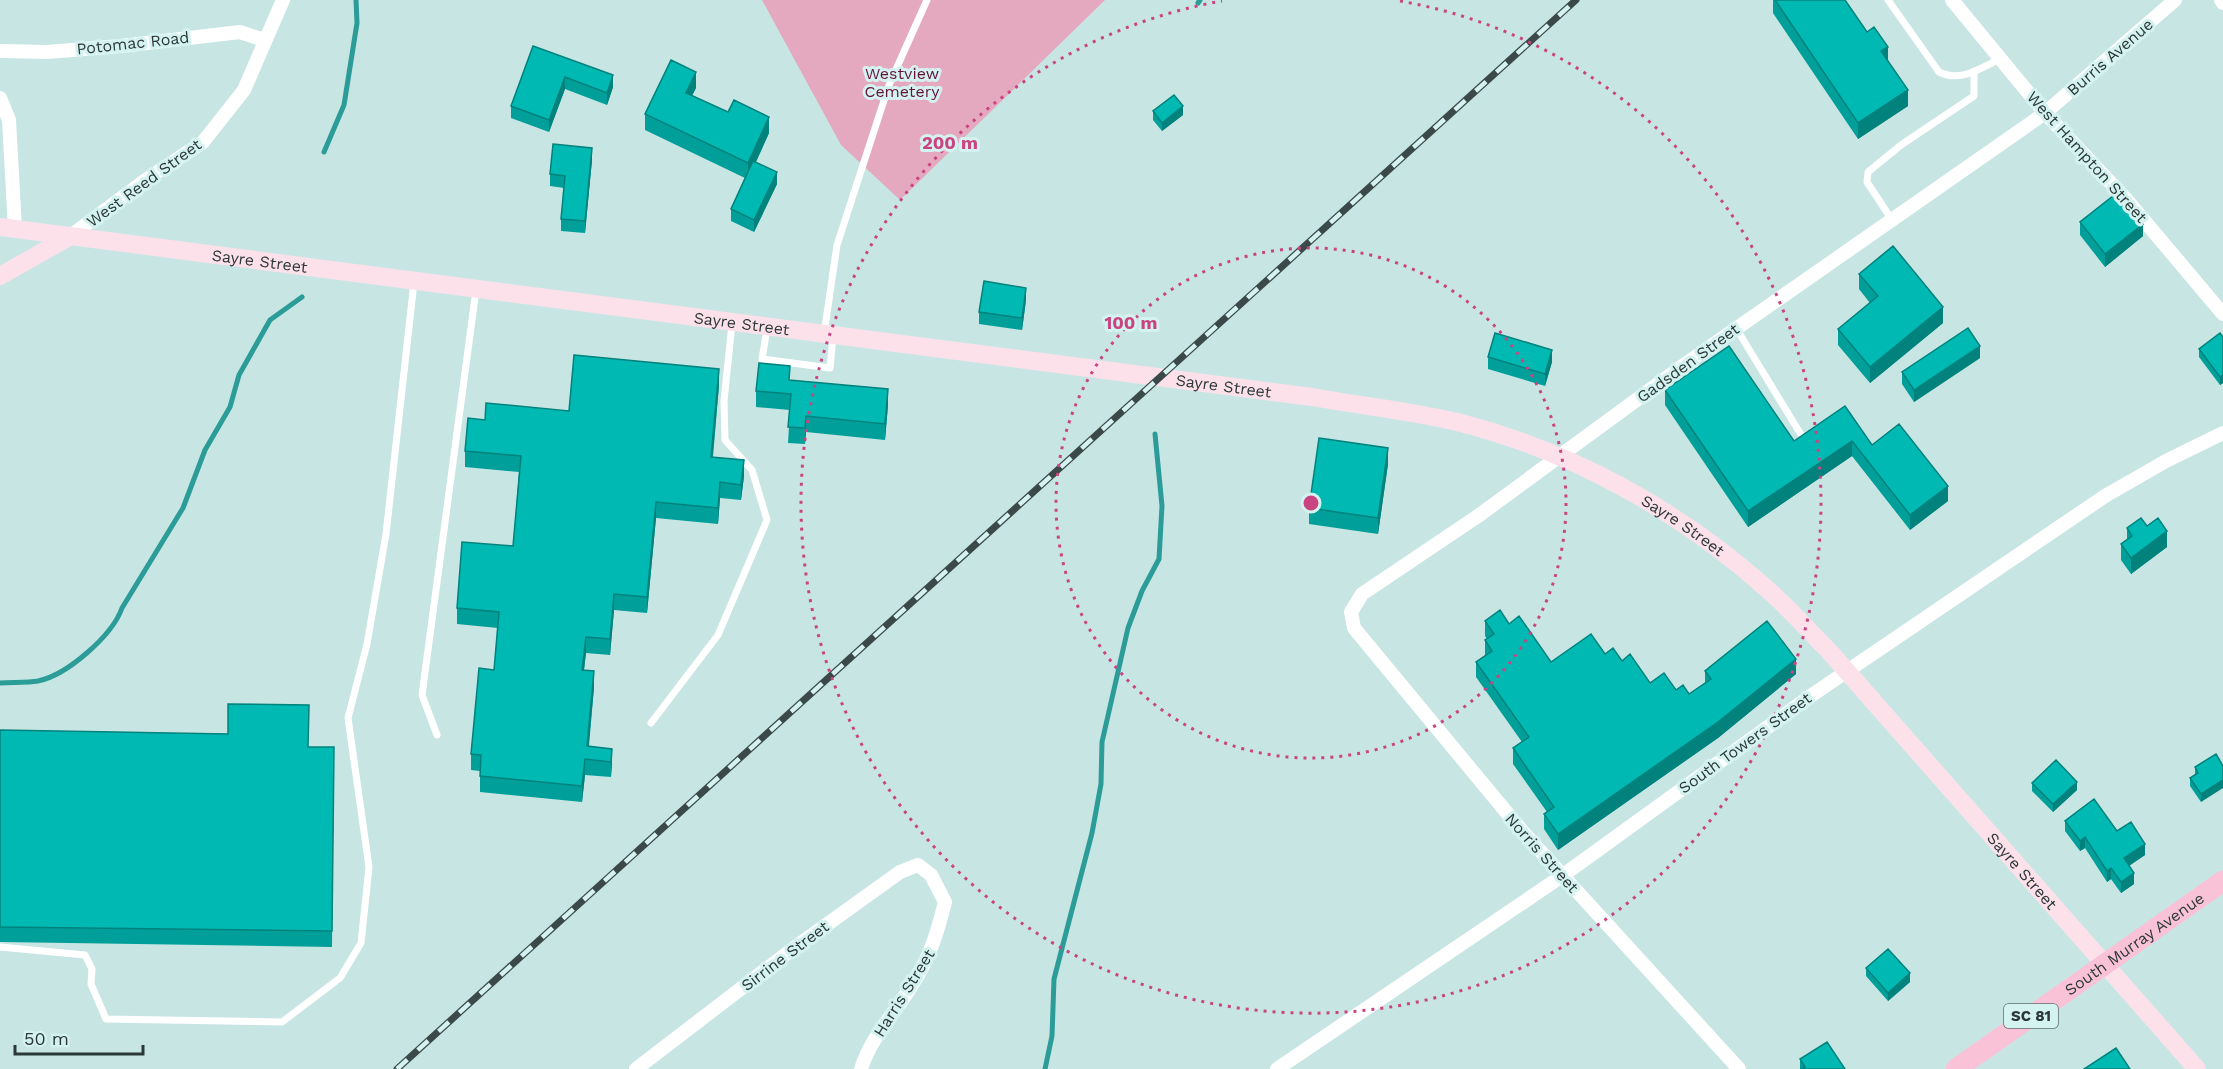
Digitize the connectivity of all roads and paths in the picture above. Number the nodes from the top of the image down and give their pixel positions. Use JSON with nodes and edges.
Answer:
{"nodes":[{"id":1,"x":284,"y":0,"type":"edge"},
{"id":2,"x":927,"y":0,"type":"edge"},
{"id":3,"x":1888,"y":0,"type":"edge"},
{"id":4,"x":1952,"y":0,"type":"edge"},
{"id":5,"x":2175,"y":0,"type":"edge"},
{"id":6,"x":264,"y":40,"type":"junction"},
{"id":7,"x":0,"y":51,"type":"edge"},
{"id":8,"x":2001,"y":58,"type":"junction"},
{"id":9,"x":1974,"y":71,"type":"junction"},
{"id":10,"x":0,"y":98,"type":"edge"},
{"id":11,"x":2045,"y":113,"type":"junction"},
{"id":12,"x":1892,"y":220,"type":"junction"},
{"id":13,"x":7,"y":228,"type":"edge"},
{"id":14,"x":69,"y":237,"type":"junction"},
{"id":15,"x":0,"y":276,"type":"edge"},
{"id":16,"x":414,"y":282,"type":"junction"},
{"id":17,"x":476,"y":290,"type":"junction"},
{"id":18,"x":2223,"y":314,"type":"edge"},
{"id":19,"x":732,"y":324,"type":"junction"},
{"id":20,"x":766,"y":328,"type":"junction"},
{"id":21,"x":1736,"y":328,"type":"junction"},
{"id":22,"x":828,"y":337,"type":"junction"},
{"id":23,"x":1800,"y":433,"type":"dead end"},
{"id":24,"x":2223,"y":433,"type":"edge"},
{"id":25,"x":1557,"y":455,"type":"junction"},
{"id":26,"x":1354,"y":628,"type":"joint"},
{"id":27,"x":1847,"y":671,"type":"junction"},
{"id":28,"x":651,"y":723,"type":"dead end"},
{"id":29,"x":437,"y":735,"type":"dead end"},
{"id":30,"x":1562,"y":876,"type":"junction"},
{"id":31,"x":2223,"y":881,"type":"edge"},
{"id":32,"x":935,"y":883,"type":"joint"},
{"id":33,"x":0,"y":947,"type":"edge"},
{"id":34,"x":2106,"y":964,"type":"junction"},
{"id":35,"x":636,"y":1069,"type":"edge"},
{"id":36,"x":861,"y":1069,"type":"edge"},
{"id":37,"x":1277,"y":1069,"type":"edge"},
{"id":38,"x":1739,"y":1069,"type":"edge"},
{"id":39,"x":1956,"y":1069,"type":"edge"},
{"id":40,"x":2197,"y":1069,"type":"edge"}],
"edges":[{"from":1,"to":6,"type":"street","name":"West Reed Street"},
{"from":2,"to":22,"type":"lane"},
{"from":3,"to":9,"type":"lane"},
{"from":4,"to":8,"type":"street","name":"West Hampton Street"},
{"from":5,"to":11,"type":"street","name":"Burris Avenue"},
{"from":6,"to":7,"type":"street","name":"Potomac Road"},
{"from":6,"to":14,"type":"street","name":"West Reed Street"},
{"from":8,"to":9,"type":"lane"},
{"from":8,"to":11,"type":"street","name":"West Hampton Street"},
{"from":9,"to":12,"type":"lane"},
{"from":10,"to":13,"type":"street"},
{"from":11,"to":12,"type":"street","name":"Gadsden Street"},
{"from":11,"to":18,"type":"street","name":"West Hampton Street"},
{"from":12,"to":21,"type":"street","name":"Gadsden Street"},
{"from":13,"to":14,"type":"main road","name":"Sayre Street"},
{"from":14,"to":15,"type":"main road"},
{"from":14,"to":16,"type":"main road","name":"Sayre Street"},
{"from":16,"to":17,"type":"main road","name":"Sayre Street"},
{"from":16,"to":33,"type":"lane"},
{"from":17,"to":19,"type":"main road","name":"Sayre Street"},
{"from":17,"to":29,"type":"lane"},
{"from":19,"to":20,"type":"main road","name":"Sayre Street"},
{"from":19,"to":28,"type":"lane"},
{"from":20,"to":22,"type":"main road","name":"Sayre Street"},
{"from":20,"to":22,"type":"lane"},
{"from":21,"to":23,"type":"lane"},
{"from":21,"to":25,"type":"street","name":"Gadsden Street"},
{"from":22,"to":25,"type":"main road","name":"Sayre Street"},
{"from":24,"to":27,"type":"street","name":"South Towers Street"},
{"from":25,"to":26,"type":"street","name":"Gadsden Street"},
{"from":25,"to":27,"type":"main road","name":"Sayre Street"},
{"from":26,"to":30,"type":"street","name":"Norris Street"},
{"from":27,"to":30,"type":"street","name":"South Towers Street"},
{"from":27,"to":34,"type":"main road","name":"Sayre Street"},
{"from":30,"to":37,"type":"street","name":"South Towers Street"},
{"from":30,"to":38,"type":"street","name":"Norris Street"},
{"from":31,"to":34,"type":"main road","name":"South Murray Avenue"},
{"from":32,"to":35,"type":"street","name":"Sirrine Street"},
{"from":32,"to":36,"type":"street","name":"Harris Street"},
{"from":34,"to":39,"type":"main road","name":"South Murray Avenue","number":"SC 81"},
{"from":34,"to":40,"type":"main road","name":"Sayre Street"}]}
